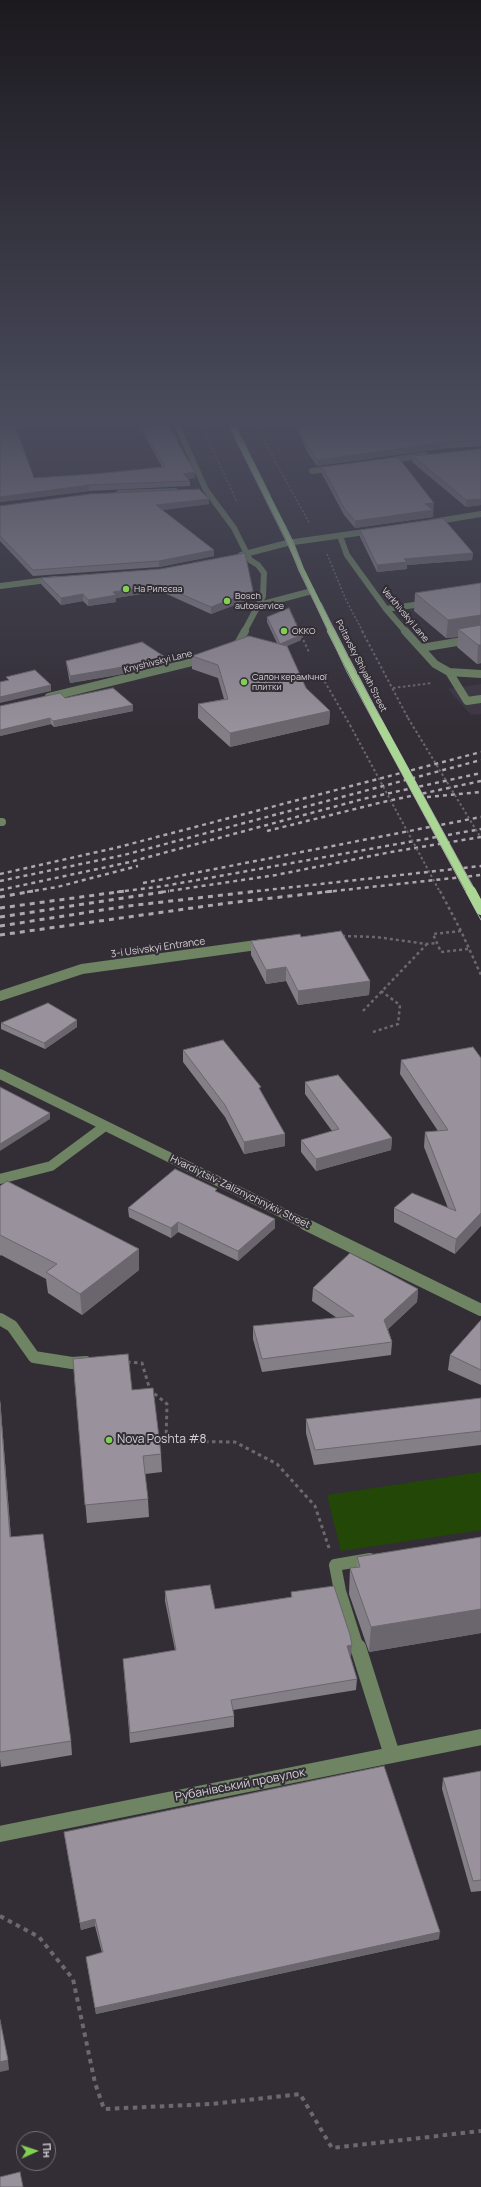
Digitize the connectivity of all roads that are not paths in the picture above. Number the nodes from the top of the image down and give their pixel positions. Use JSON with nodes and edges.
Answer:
{"nodes":[{"id":1,"x":234,"y":528,"type":"edge"},
{"id":2,"x":284,"y":528,"type":"edge"},
{"id":3,"x":381,"y":529,"type":"edge"},
{"id":4,"x":340,"y":536,"type":"junction"},
{"id":5,"x":291,"y":542,"type":"junction"},
{"id":6,"x":246,"y":554,"type":"junction"},
{"id":7,"x":235,"y":557,"type":"edge"},
{"id":8,"x":66,"y":578,"type":"edge"},
{"id":9,"x":0,"y":586,"type":"edge"},
{"id":10,"x":312,"y":591,"type":"junction"},
{"id":11,"x":436,"y":602,"type":"edge"},
{"id":12,"x":259,"y":605,"type":"junction"},
{"id":13,"x":386,"y":609,"type":"junction"},
{"id":14,"x":481,"y":638,"type":"edge"},
{"id":15,"x":421,"y":648,"type":"junction"},
{"id":16,"x":222,"y":653,"type":"edge"},
{"id":17,"x":214,"y":656,"type":"edge"},
{"id":18,"x":449,"y":672,"type":"junction"},
{"id":19,"x":481,"y":674,"type":"edge"},
{"id":20,"x":39,"y":699,"type":"edge"},
{"id":21,"x":481,"y":699,"type":"edge"},
{"id":22,"x":481,"y":910,"type":"edge"},
{"id":23,"x":274,"y":943,"type":"edge"},
{"id":24,"x":0,"y":996,"type":"edge"},
{"id":25,"x":0,"y":1074,"type":"edge"},
{"id":26,"x":105,"y":1126,"type":"junction"},
{"id":27,"x":0,"y":1179,"type":"edge"},
{"id":28,"x":481,"y":1310,"type":"edge"},
{"id":29,"x":0,"y":1319,"type":"edge"},
{"id":30,"x":114,"y":1361,"type":"edge"},
{"id":31,"x":381,"y":1558,"type":"edge"},
{"id":32,"x":481,"y":1737,"type":"edge"},
{"id":33,"x":392,"y":1755,"type":"junction"},
{"id":34,"x":0,"y":1834,"type":"edge"}],
"edges":[{"from":1,"to":6,"type":"street"},
{"from":2,"to":5,"type":"main road","name":"Poltavsky Shlyakh Street"},
{"from":3,"to":4,"type":"street"},
{"from":4,"to":5,"type":"street"},
{"from":4,"to":13,"type":"street","name":"Verkhivskyi Lane"},
{"from":5,"to":6,"type":"street"},
{"from":5,"to":10,"type":"main road","name":"Poltavsky Shlyakh Street"},
{"from":6,"to":7,"type":"street"},
{"from":6,"to":12,"type":"street"},
{"from":8,"to":9,"type":"street"},
{"from":10,"to":12,"type":"street"},
{"from":10,"to":22,"type":"main road","name":"Poltavsky Shlyakh Street","bridge":true},
{"from":11,"to":13,"type":"street"},
{"from":12,"to":16,"type":"street"},
{"from":13,"to":15,"type":"street","name":"Verkhivskyi Lane"},
{"from":14,"to":15,"type":"street"},
{"from":15,"to":18,"type":"street","name":"Verkhivskyi Lane"},
{"from":17,"to":20,"type":"street","name":"Knyshivskyi Lane"},
{"from":18,"to":19,"type":"street","name":"Verkhivskyi Lane"},
{"from":18,"to":21,"type":"street"},
{"from":23,"to":24,"type":"street","name":"3-i Usivskyi Entrance"},
{"from":25,"to":26,"type":"street","name":"Hvardiytsiv-Zaliznychnykiv Street"},
{"from":26,"to":27,"type":"street"},
{"from":26,"to":28,"type":"street","name":"Hvardiytsiv-Zaliznychnykiv Street"},
{"from":29,"to":30,"type":"street"},
{"from":31,"to":33,"type":"street"},
{"from":32,"to":33,"type":"street","name":"Рубанівський провулок"},
{"from":33,"to":34,"type":"street","name":"Рубанівський провулок"}]}
